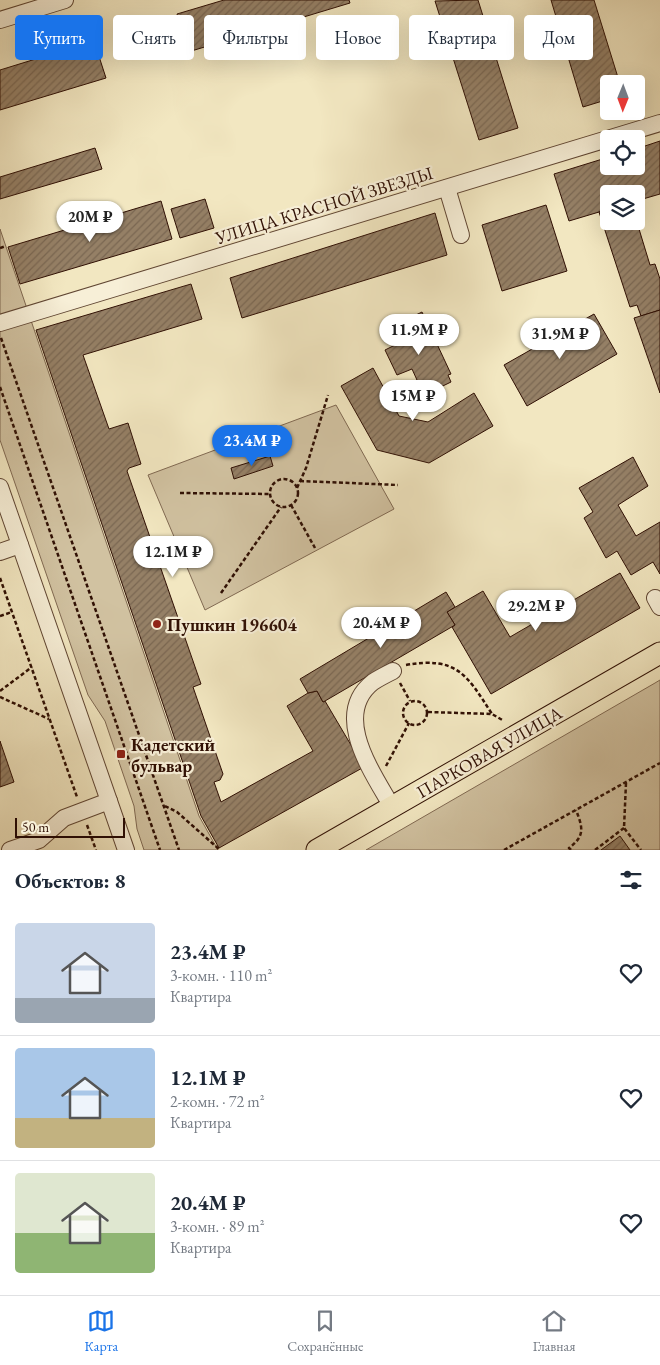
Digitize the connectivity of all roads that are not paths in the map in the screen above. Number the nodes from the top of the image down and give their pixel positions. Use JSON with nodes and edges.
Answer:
{"nodes":[{"id":1,"x":65,"y":0,"type":"edge"},
{"id":2,"x":0,"y":20,"type":"edge"},
{"id":3,"x":660,"y":123,"type":"edge"},
{"id":4,"x":447,"y":188,"type":"junction"},
{"id":5,"x":461,"y":235,"type":"dead end"},
{"id":6,"x":0,"y":324,"type":"edge"},
{"id":7,"x":0,"y":487,"type":"edge"},
{"id":8,"x":20,"y":545,"type":"junction"},
{"id":9,"x":0,"y":552,"type":"edge"},
{"id":10,"x":660,"y":653,"type":"edge"},
{"id":11,"x":393,"y":670,"type":"road end"},
{"id":12,"x":109,"y":801,"type":"junction"},
{"id":13,"x":392,"y":807,"type":"junction"},
{"id":14,"x":41,"y":845,"type":"edge"},
{"id":15,"x":10,"y":850,"type":"edge"},
{"id":16,"x":126,"y":850,"type":"edge"},
{"id":17,"x":317,"y":850,"type":"edge"}],
"edges":[{"from":1,"to":2,"type":"street"},
{"from":3,"to":4,"type":"street","name":"УЛИЦА КРАСНОЙ ЗВЕЗДЫ"},
{"from":4,"to":5,"type":"street"},
{"from":4,"to":6,"type":"street","name":"УЛИЦА КРАСНОЙ ЗВЕЗДЫ"},
{"from":7,"to":8,"type":"street"},
{"from":8,"to":9,"type":"street"},
{"from":8,"to":12,"type":"street"},
{"from":10,"to":13,"type":"main road","name":"ПАРКОВАЯ УЛИЦА"},
{"from":11,"to":13,"type":"street"},
{"from":12,"to":14,"type":"street"},
{"from":12,"to":16,"type":"street"},
{"from":13,"to":17,"type":"main road","name":"ПАРКОВАЯ УЛИЦА"},
{"from":14,"to":15,"type":"street"}]}
